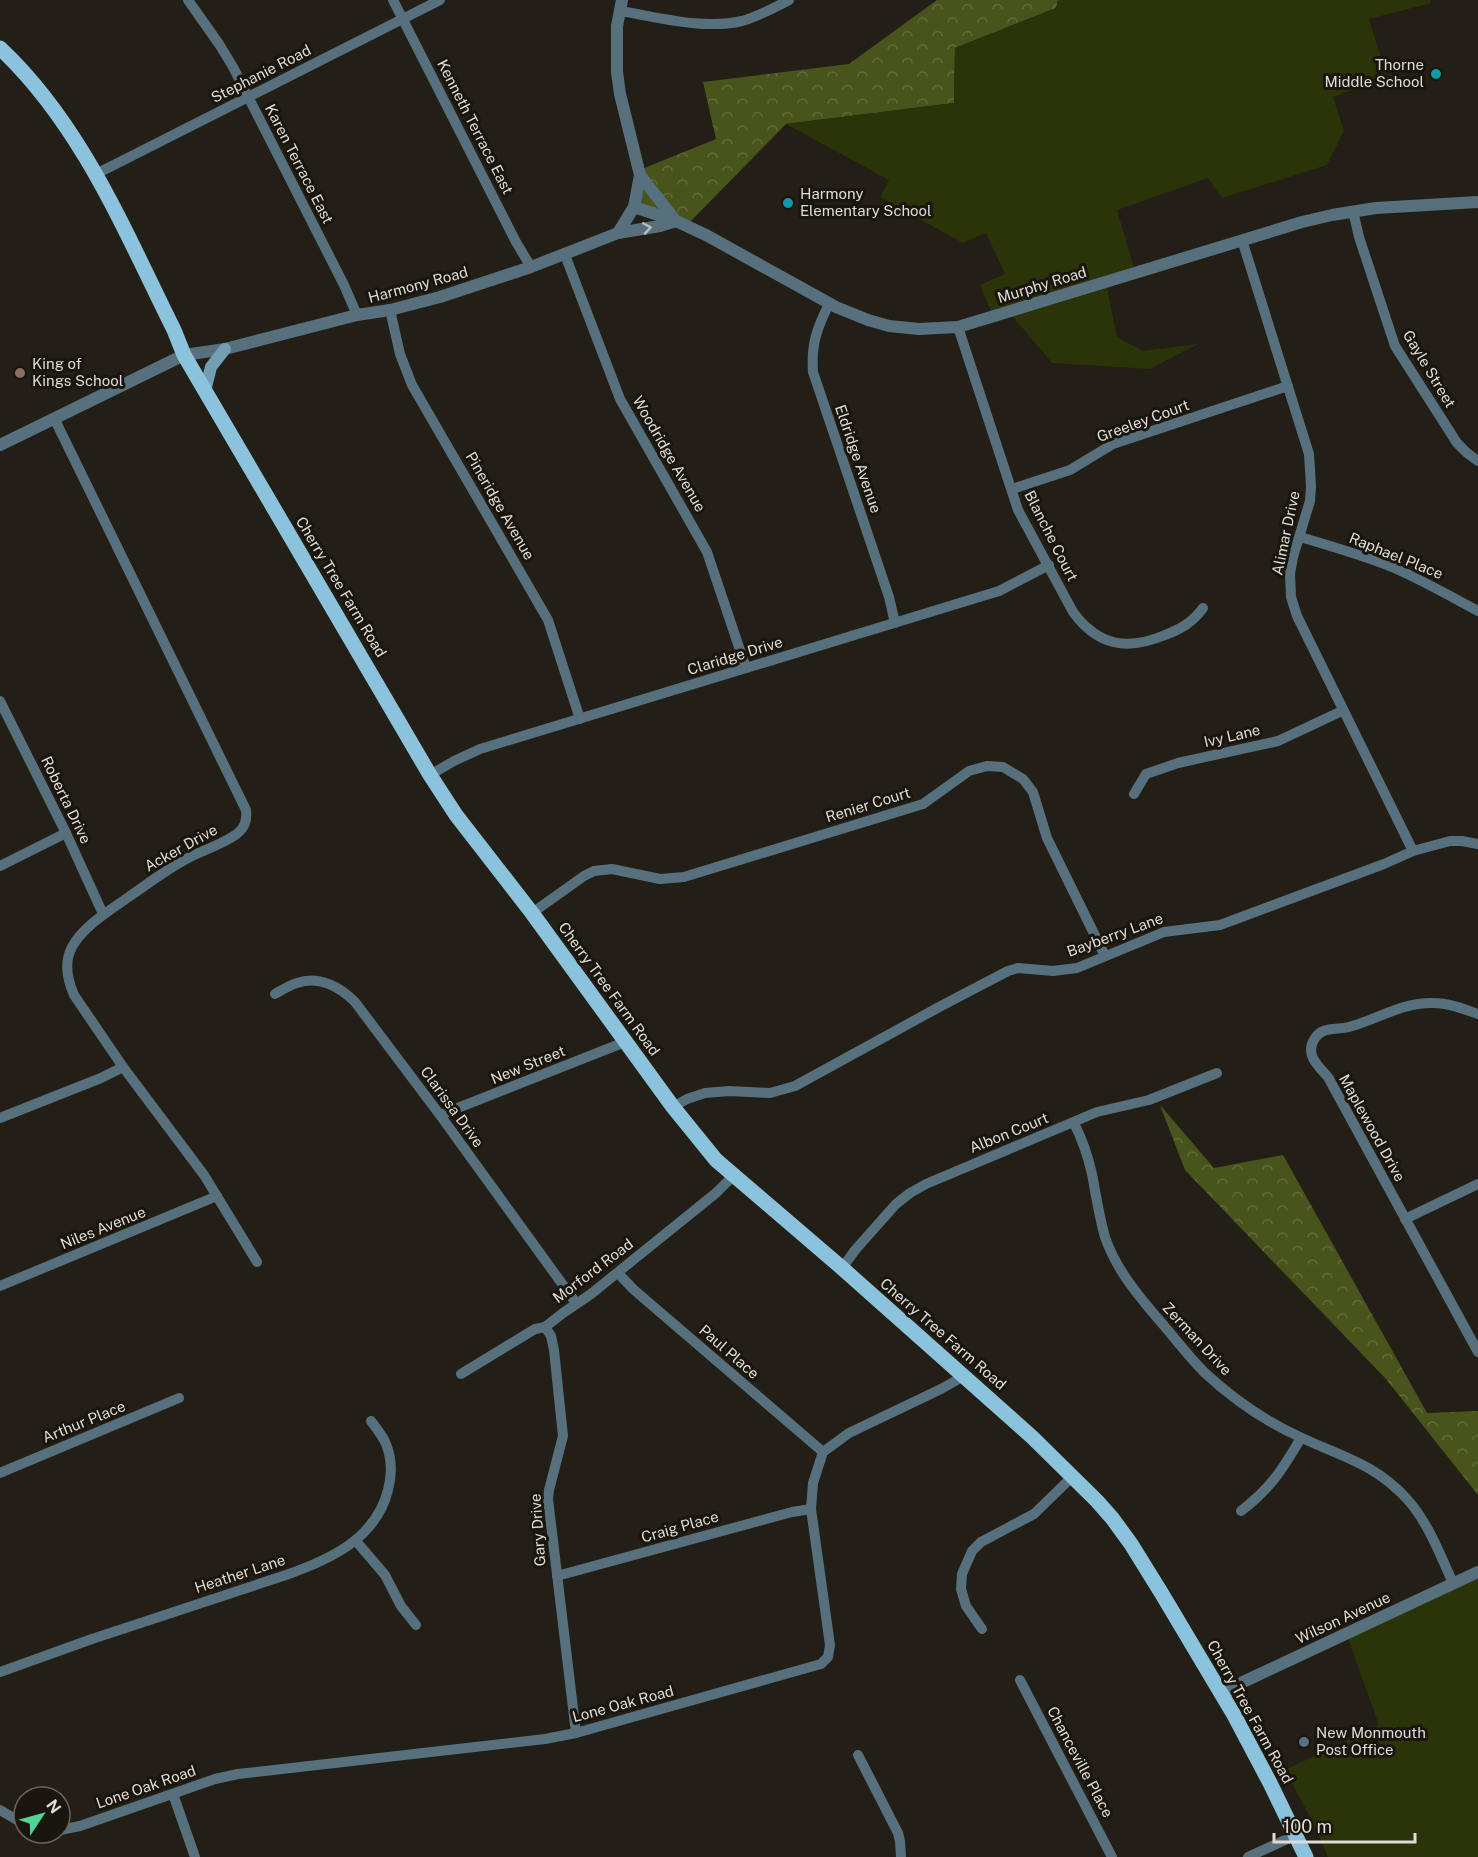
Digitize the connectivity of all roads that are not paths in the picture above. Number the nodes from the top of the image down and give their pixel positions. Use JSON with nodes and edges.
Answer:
{"nodes":[{"id":1,"x":188,"y":0,"type":"edge"},
{"id":2,"x":393,"y":0,"type":"edge"},
{"id":3,"x":440,"y":0,"type":"edge"},
{"id":4,"x":789,"y":0,"type":"edge"},
{"id":5,"x":621,"y":5,"type":"edge"},
{"id":6,"x":402,"y":19,"type":"junction"},
{"id":7,"x":0,"y":48,"type":"edge"},
{"id":8,"x":248,"y":97,"type":"junction"},
{"id":9,"x":96,"y":174,"type":"junction"},
{"id":10,"x":640,"y":175,"type":"junction"},
{"id":11,"x":1478,"y":202,"type":"edge"},
{"id":12,"x":634,"y":207,"type":"junction"},
{"id":13,"x":1353,"y":211,"type":"junction"},
{"id":14,"x":676,"y":221,"type":"junction"},
{"id":15,"x":618,"y":233,"type":"junction"},
{"id":16,"x":1242,"y":240,"type":"junction"},
{"id":17,"x":565,"y":255,"type":"junction"},
{"id":18,"x":531,"y":267,"type":"junction"},
{"id":19,"x":829,"y":304,"type":"junction"},
{"id":20,"x":390,"y":310,"type":"junction"},
{"id":21,"x":357,"y":315,"type":"junction"},
{"id":22,"x":958,"y":327,"type":"junction"},
{"id":23,"x":225,"y":349,"type":"junction"},
{"id":24,"x":184,"y":355,"type":"junction"},
{"id":25,"x":1288,"y":386,"type":"junction"},
{"id":26,"x":204,"y":391,"type":"junction"},
{"id":27,"x":54,"y":418,"type":"junction"},
{"id":28,"x":0,"y":445,"type":"edge"},
{"id":29,"x":1478,"y":461,"type":"edge"},
{"id":30,"x":1011,"y":489,"type":"junction"},
{"id":31,"x":1300,"y":537,"type":"junction"},
{"id":32,"x":1049,"y":566,"type":"junction"},
{"id":33,"x":1203,"y":608,"type":"dead end"},
{"id":34,"x":1478,"y":611,"type":"edge"},
{"id":35,"x":895,"y":623,"type":"junction"},
{"id":36,"x":746,"y":668,"type":"junction"},
{"id":37,"x":0,"y":701,"type":"edge"},
{"id":38,"x":1342,"y":711,"type":"junction"},
{"id":39,"x":580,"y":718,"type":"junction"},
{"id":40,"x":430,"y":775,"type":"junction"},
{"id":41,"x":1134,"y":794,"type":"dead end"},
{"id":42,"x":66,"y":833,"type":"junction"},
{"id":43,"x":1478,"y":844,"type":"edge"},
{"id":44,"x":1413,"y":851,"type":"junction"},
{"id":45,"x":0,"y":866,"type":"edge"},
{"id":46,"x":532,"y":913,"type":"junction"},
{"id":47,"x":103,"y":914,"type":"junction"},
{"id":48,"x":1105,"y":956,"type":"junction"},
{"id":49,"x":275,"y":994,"type":"dead end"},
{"id":50,"x":1478,"y":1014,"type":"edge"},
{"id":51,"x":625,"y":1041,"type":"junction"},
{"id":52,"x":123,"y":1067,"type":"junction"},
{"id":53,"x":1217,"y":1073,"type":"dead end"},
{"id":54,"x":673,"y":1107,"type":"junction"},
{"id":55,"x":440,"y":1115,"type":"junction"},
{"id":56,"x":0,"y":1118,"type":"edge"},
{"id":57,"x":1074,"y":1123,"type":"junction"},
{"id":58,"x":733,"y":1176,"type":"junction"},
{"id":59,"x":1478,"y":1184,"type":"edge"},
{"id":60,"x":217,"y":1196,"type":"junction"},
{"id":61,"x":1405,"y":1219,"type":"junction"},
{"id":62,"x":257,"y":1262,"type":"dead end"},
{"id":63,"x":842,"y":1268,"type":"junction"},
{"id":64,"x":618,"y":1273,"type":"junction"},
{"id":65,"x":0,"y":1286,"type":"edge"},
{"id":66,"x":576,"y":1303,"type":"junction"},
{"id":67,"x":545,"y":1328,"type":"junction"},
{"id":68,"x":1478,"y":1352,"type":"edge"},
{"id":69,"x":461,"y":1374,"type":"dead end"},
{"id":70,"x":964,"y":1376,"type":"junction"},
{"id":71,"x":179,"y":1398,"type":"dead end"},
{"id":72,"x":370,"y":1421,"type":"dead end"},
{"id":73,"x":1301,"y":1438,"type":"junction"},
{"id":74,"x":823,"y":1452,"type":"junction"},
{"id":75,"x":0,"y":1473,"type":"edge"},
{"id":76,"x":1073,"y":1476,"type":"junction"},
{"id":77,"x":811,"y":1509,"type":"junction"},
{"id":78,"x":1241,"y":1511,"type":"dead end"},
{"id":79,"x":356,"y":1540,"type":"junction"},
{"id":80,"x":1478,"y":1572,"type":"edge"},
{"id":81,"x":557,"y":1576,"type":"junction"},
{"id":82,"x":1453,"y":1583,"type":"junction"},
{"id":83,"x":416,"y":1625,"type":"dead end"},
{"id":84,"x":982,"y":1629,"type":"dead end"},
{"id":85,"x":0,"y":1672,"type":"edge"},
{"id":86,"x":1020,"y":1680,"type":"dead end"},
{"id":87,"x":1222,"y":1696,"type":"junction"},
{"id":88,"x":576,"y":1733,"type":"junction"},
{"id":89,"x":858,"y":1755,"type":"dead end"},
{"id":90,"x":173,"y":1794,"type":"junction"},
{"id":91,"x":72,"y":1828,"type":"edge"},
{"id":92,"x":1296,"y":1835,"type":"junction"},
{"id":93,"x":195,"y":1857,"type":"edge"},
{"id":94,"x":901,"y":1857,"type":"edge"},
{"id":95,"x":1113,"y":1857,"type":"edge"},
{"id":96,"x":1248,"y":1857,"type":"edge"},
{"id":97,"x":1306,"y":1857,"type":"edge"}],
"edges":[{"from":1,"to":8,"type":"street","name":"Karen Terrace East"},
{"from":2,"to":6,"type":"street","name":"Kenneth Terrace East"},
{"from":3,"to":6,"type":"street","name":"Stephanie Road"},
{"from":4,"to":5,"type":"street"},
{"from":5,"to":10,"type":"street"},
{"from":6,"to":8,"type":"street","name":"Stephanie Road"},
{"from":6,"to":18,"type":"street","name":"Kenneth Terrace East"},
{"from":7,"to":9,"type":"main road","name":"Cherry Tree Farm Road"},
{"from":8,"to":9,"type":"street","name":"Stephanie Road"},
{"from":8,"to":21,"type":"street","name":"Karen Terrace East"},
{"from":9,"to":24,"type":"main road","name":"Cherry Tree Farm Road"},
{"from":10,"to":12,"type":"street"},
{"from":10,"to":14,"type":"street"},
{"from":11,"to":13,"type":"street","name":"Murphy Road"},
{"from":12,"to":14,"type":"street","name":"Murphy Road"},
{"from":12,"to":15,"type":"street"},
{"from":13,"to":16,"type":"street","name":"Murphy Road"},
{"from":13,"to":29,"type":"street","name":"Gayle Street"},
{"from":15,"to":14,"type":"street","name":"Harmony Road","one_way":true},
{"from":14,"to":19,"type":"street","name":"Murphy Road"},
{"from":15,"to":17,"type":"street","name":"Harmony Road"},
{"from":16,"to":22,"type":"street","name":"Murphy Road"},
{"from":16,"to":25,"type":"street","name":"Alimar Drive"},
{"from":17,"to":18,"type":"street","name":"Harmony Road"},
{"from":17,"to":36,"type":"street","name":"Woodridge Avenue"},
{"from":18,"to":20,"type":"street","name":"Harmony Road"},
{"from":19,"to":22,"type":"street","name":"Murphy Road"},
{"from":19,"to":35,"type":"street","name":"Eldridge Avenue"},
{"from":20,"to":21,"type":"street","name":"Harmony Road"},
{"from":20,"to":39,"type":"street","name":"Pineridge Avenue"},
{"from":21,"to":23,"type":"street","name":"Harmony Road"},
{"from":22,"to":30,"type":"street","name":"Blanche Court"},
{"from":23,"to":24,"type":"street","name":"Harmony Road"},
{"from":23,"to":26,"type":"main road"},
{"from":24,"to":26,"type":"main road","name":"Cherry Tree Farm Road"},
{"from":24,"to":27,"type":"street","name":"Harmony Road"},
{"from":25,"to":30,"type":"street","name":"Greeley Court"},
{"from":25,"to":31,"type":"street","name":"Alimar Drive"},
{"from":26,"to":40,"type":"main road","name":"Cherry Tree Farm Road"},
{"from":27,"to":28,"type":"street","name":"Harmony Road"},
{"from":27,"to":47,"type":"street","name":"Acker Drive"},
{"from":30,"to":32,"type":"street","name":"Blanche Court"},
{"from":31,"to":34,"type":"street","name":"Raphael Place"},
{"from":31,"to":38,"type":"street","name":"Alimar Drive"},
{"from":32,"to":33,"type":"street","name":"Blanche Court"},
{"from":32,"to":35,"type":"street","name":"Claridge Drive"},
{"from":35,"to":36,"type":"street","name":"Claridge Drive"},
{"from":36,"to":39,"type":"street","name":"Claridge Drive"},
{"from":37,"to":42,"type":"street","name":"Roberta Drive"},
{"from":38,"to":41,"type":"street","name":"Ivy Lane"},
{"from":38,"to":44,"type":"street","name":"Alimar Drive"},
{"from":39,"to":40,"type":"street","name":"Claridge Drive"},
{"from":40,"to":46,"type":"main road","name":"Cherry Tree Farm Road"},
{"from":42,"to":45,"type":"street"},
{"from":42,"to":47,"type":"street","name":"Roberta Drive"},
{"from":43,"to":44,"type":"street","name":"Bayberry Lane"},
{"from":44,"to":48,"type":"street","name":"Bayberry Lane"},
{"from":46,"to":48,"type":"street","name":"Renier Court"},
{"from":46,"to":51,"type":"main road","name":"Cherry Tree Farm Road"},
{"from":47,"to":52,"type":"street","name":"Acker Drive"},
{"from":48,"to":54,"type":"street","name":"Bayberry Lane"},
{"from":49,"to":55,"type":"street","name":"Clarissa Drive"},
{"from":50,"to":61,"type":"street","name":"Maplewood Drive"},
{"from":51,"to":54,"type":"main road","name":"Cherry Tree Farm Road"},
{"from":51,"to":55,"type":"street","name":"New Street"},
{"from":52,"to":56,"type":"street"},
{"from":52,"to":60,"type":"street","name":"Acker Drive"},
{"from":53,"to":57,"type":"street","name":"Albon Court"},
{"from":54,"to":58,"type":"main road","name":"Cherry Tree Farm Road"},
{"from":55,"to":66,"type":"street","name":"Clarissa Drive"},
{"from":57,"to":63,"type":"street","name":"Albon Court"},
{"from":57,"to":73,"type":"street","name":"Zerman Drive"},
{"from":58,"to":63,"type":"main road","name":"Cherry Tree Farm Road"},
{"from":58,"to":64,"type":"street","name":"Morford Road"},
{"from":59,"to":61,"type":"street"},
{"from":60,"to":62,"type":"street","name":"Acker Drive"},
{"from":60,"to":65,"type":"street","name":"Niles Avenue"},
{"from":61,"to":68,"type":"street","name":"Maplewood Drive"},
{"from":63,"to":70,"type":"main road","name":"Cherry Tree Farm Road"},
{"from":64,"to":66,"type":"street","name":"Morford Road"},
{"from":64,"to":74,"type":"street","name":"Paul Place"},
{"from":66,"to":67,"type":"street","name":"Morford Road"},
{"from":67,"to":69,"type":"street","name":"Morford Road"},
{"from":67,"to":81,"type":"street","name":"Gary Drive"},
{"from":70,"to":74,"type":"street"},
{"from":70,"to":76,"type":"main road","name":"Cherry Tree Farm Road"},
{"from":71,"to":75,"type":"street","name":"Arthur Place"},
{"from":72,"to":79,"type":"street","name":"Heather Lane"},
{"from":73,"to":78,"type":"street"},
{"from":73,"to":82,"type":"street","name":"Zerman Drive"},
{"from":74,"to":77,"type":"street","name":"Lone Oak Road"},
{"from":76,"to":84,"type":"street"},
{"from":76,"to":87,"type":"main road","name":"Cherry Tree Farm Road"},
{"from":77,"to":81,"type":"street","name":"Craig Place"},
{"from":77,"to":88,"type":"street","name":"Lone Oak Road"},
{"from":79,"to":83,"type":"street"},
{"from":79,"to":85,"type":"street","name":"Heather Lane"},
{"from":80,"to":82,"type":"street","name":"Wilson Avenue"},
{"from":81,"to":88,"type":"street","name":"Gary Drive"},
{"from":82,"to":87,"type":"street","name":"Wilson Avenue"},
{"from":86,"to":95,"type":"street","name":"Chanceville Place"},
{"from":87,"to":92,"type":"main road","name":"Cherry Tree Farm Road"},
{"from":88,"to":90,"type":"street","name":"Lone Oak Road"},
{"from":89,"to":94,"type":"street"},
{"from":90,"to":91,"type":"street","name":"Lone Oak Road"},
{"from":90,"to":93,"type":"street"},
{"from":92,"to":96,"type":"street"},
{"from":92,"to":97,"type":"main road","name":"Cherry Tree Farm Road"}]}
